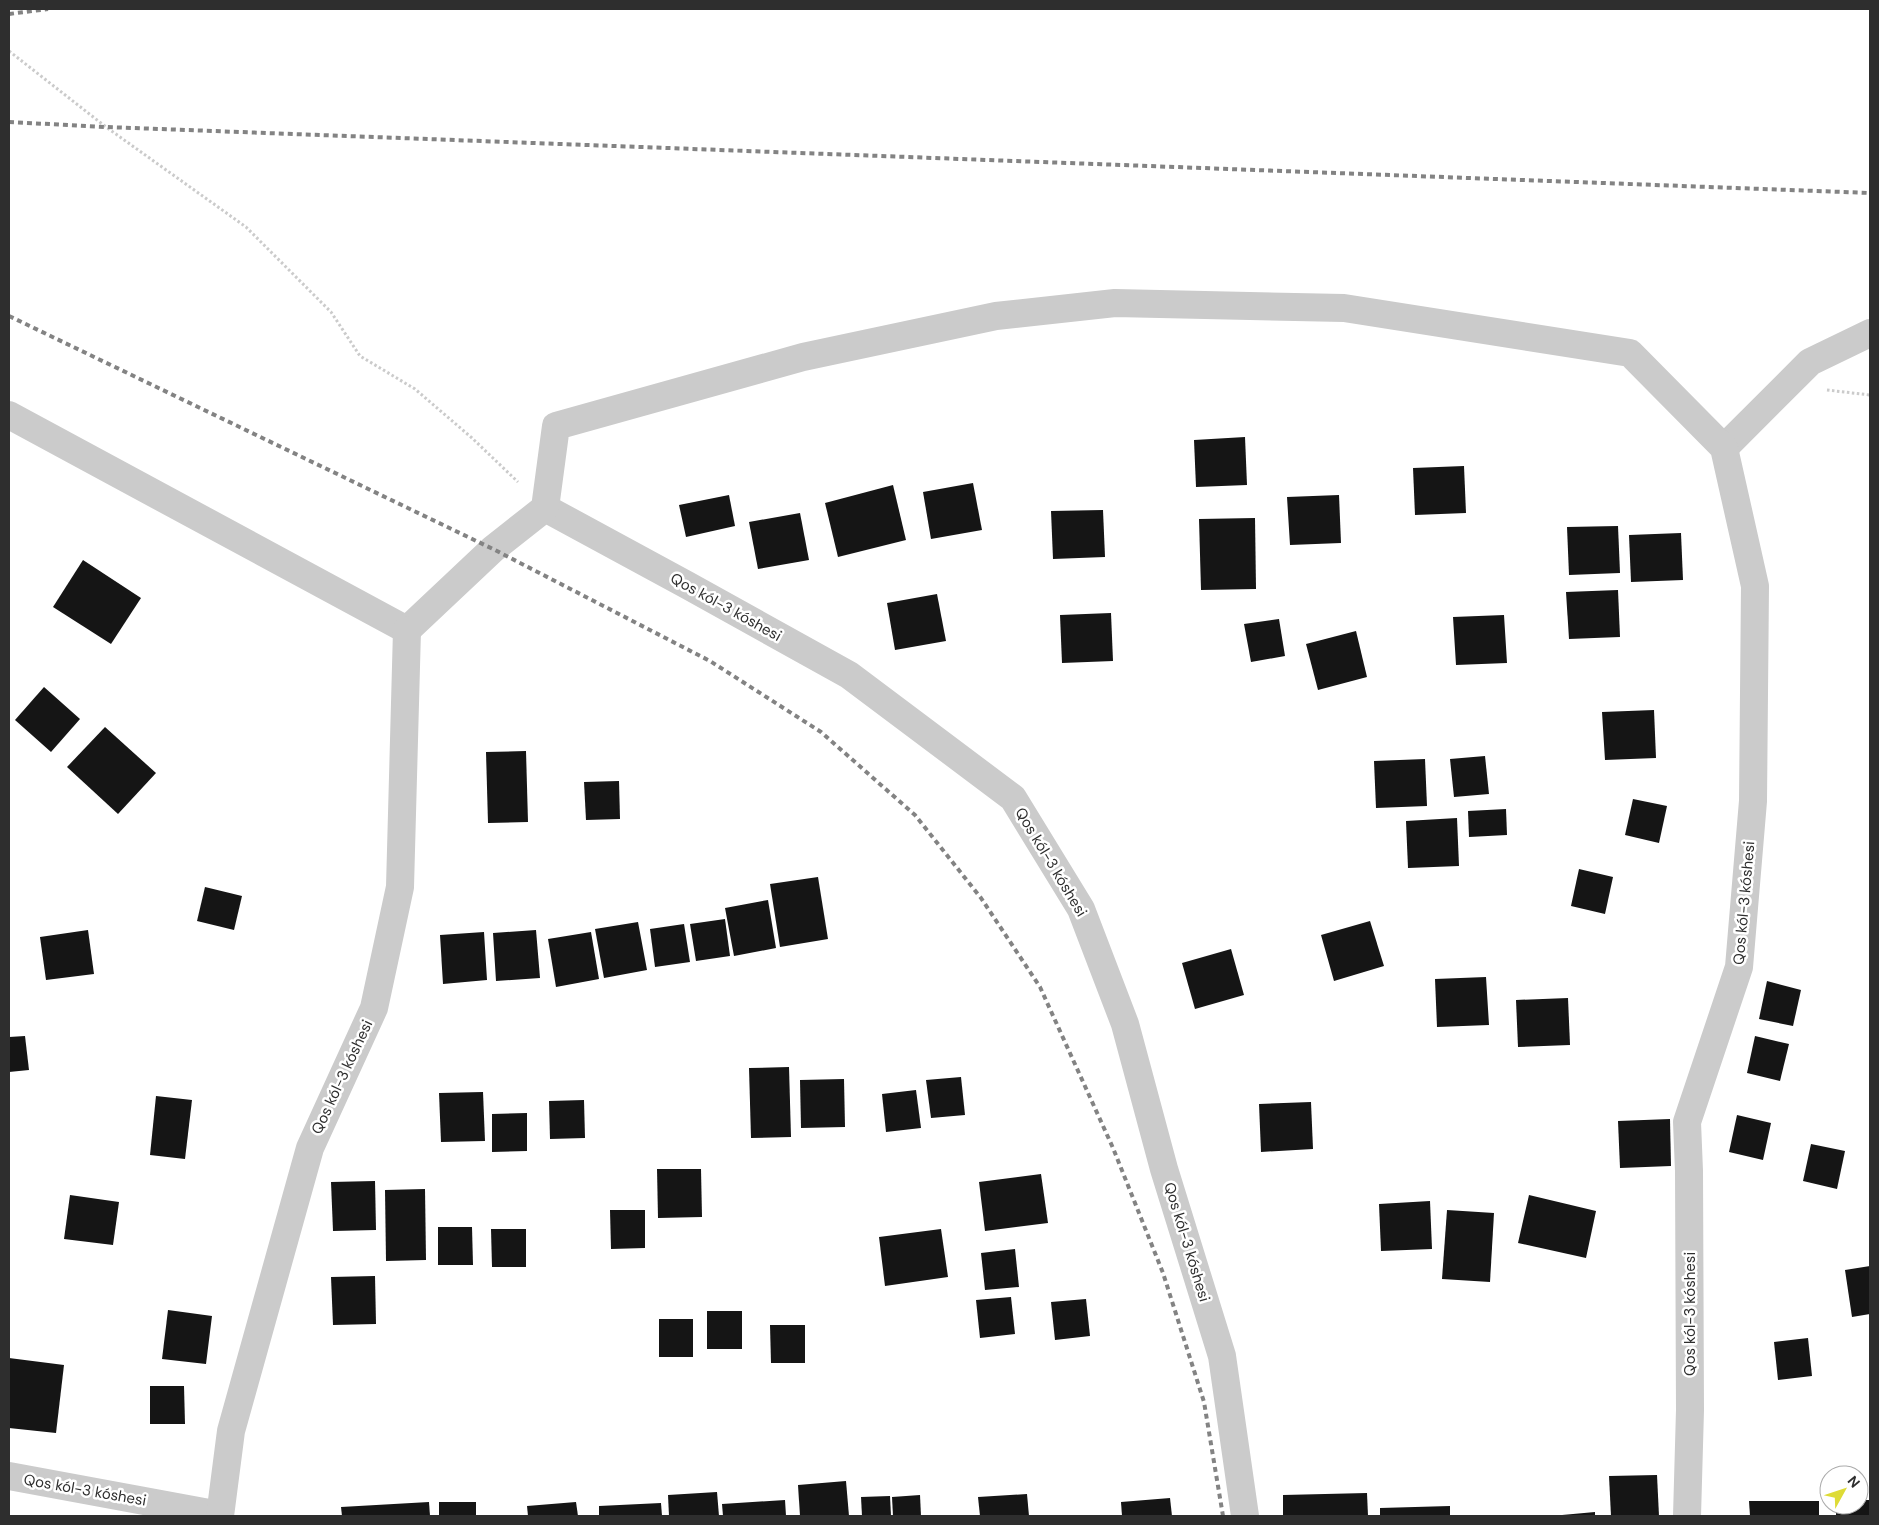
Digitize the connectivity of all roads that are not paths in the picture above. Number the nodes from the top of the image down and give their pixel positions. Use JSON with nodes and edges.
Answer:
{"nodes":[{"id":1,"x":1870,"y":333,"type":"edge"},
{"id":2,"x":9,"y":415,"type":"edge"},
{"id":3,"x":1724,"y":448,"type":"junction"},
{"id":4,"x":545,"y":508,"type":"junction"},
{"id":5,"x":407,"y":630,"type":"junction"},
{"id":6,"x":9,"y":1476,"type":"edge"},
{"id":7,"x":220,"y":1516,"type":"edge"},
{"id":8,"x":1245,"y":1516,"type":"edge"},
{"id":9,"x":1687,"y":1516,"type":"edge"}],
"edges":[{"from":1,"to":3,"type":"street"},
{"from":2,"to":5,"type":"street"},
{"from":3,"to":4,"type":"street"},
{"from":3,"to":9,"type":"street","name":"Qos kól-3 kóshesi"},
{"from":4,"to":5,"type":"street"},
{"from":4,"to":8,"type":"street","name":"Qos kól-3 kóshesi"},
{"from":5,"to":7,"type":"street","name":"Qos kól-3 kóshesi"},
{"from":6,"to":7,"type":"street","name":"Qos kól-3 kóshesi"}]}
